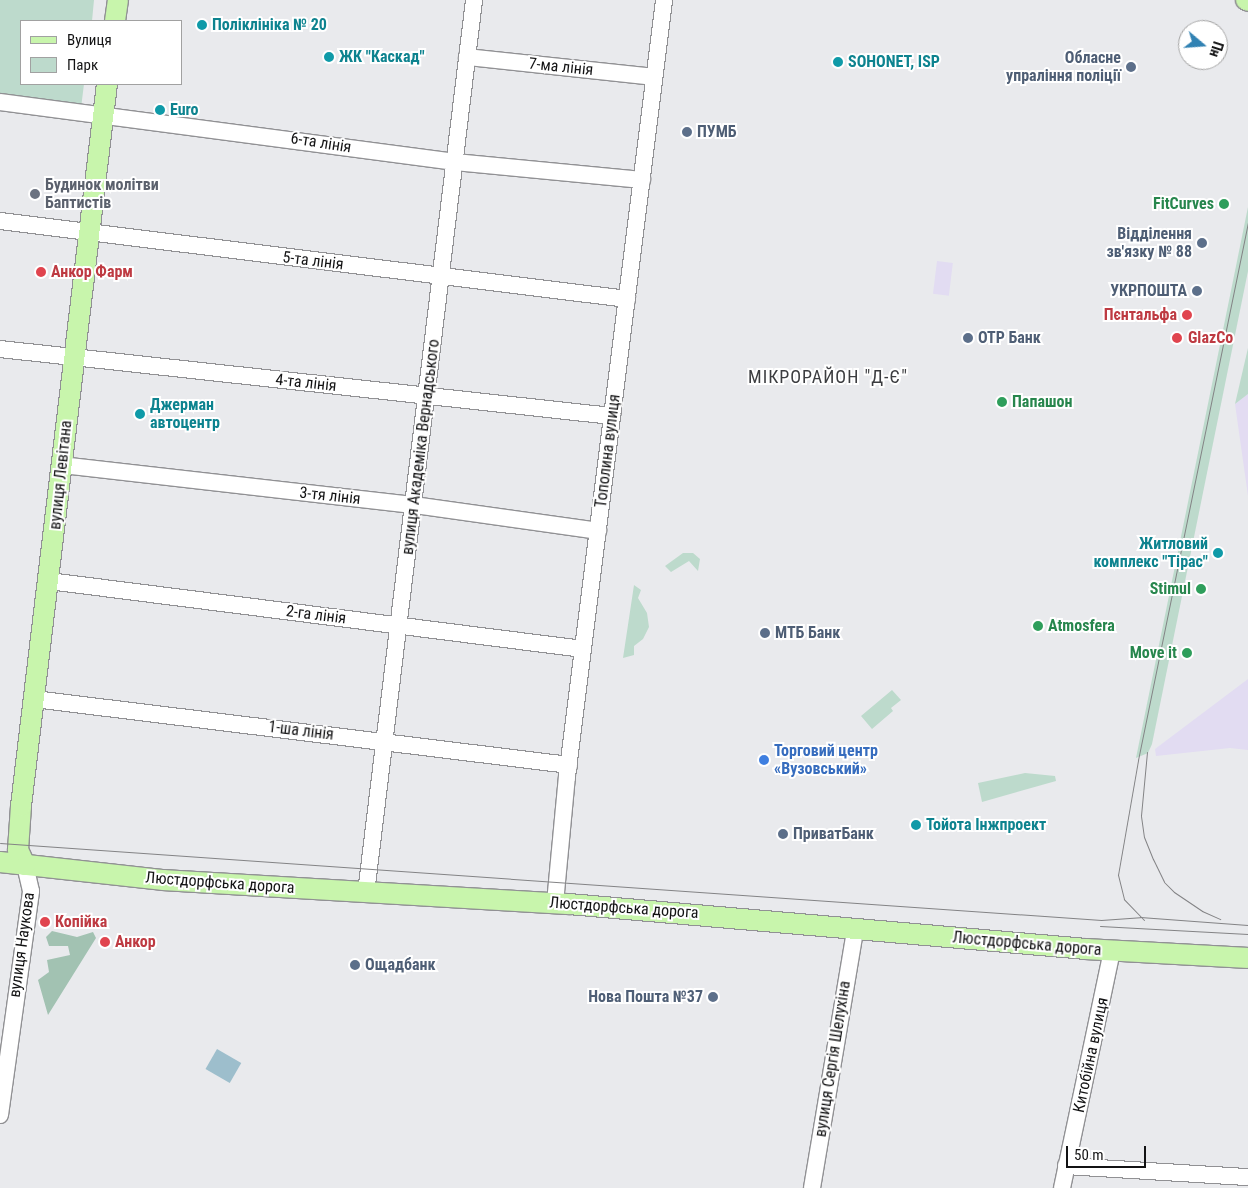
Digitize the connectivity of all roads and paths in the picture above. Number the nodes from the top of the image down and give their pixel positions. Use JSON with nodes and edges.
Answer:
{"nodes":[{"id":1,"x":118,"y":0,"type":"edge"},
{"id":2,"x":474,"y":0,"type":"edge"},
{"id":3,"x":664,"y":0,"type":"edge"},
{"id":4,"x":115,"y":20,"type":"edge"},
{"id":5,"x":468,"y":57,"type":"junction"},
{"id":6,"x":654,"y":77,"type":"junction"},
{"id":7,"x":107,"y":85,"type":"edge"},
{"id":8,"x":0,"y":102,"type":"edge"},
{"id":9,"x":103,"y":114,"type":"junction"},
{"id":10,"x":455,"y":162,"type":"junction"},
{"id":11,"x":642,"y":180,"type":"junction"},
{"id":12,"x":0,"y":221,"type":"edge"},
{"id":13,"x":88,"y":232,"type":"junction"},
{"id":14,"x":442,"y":277,"type":"junction"},
{"id":15,"x":627,"y":299,"type":"junction"},
{"id":16,"x":0,"y":349,"type":"edge"},
{"id":17,"x":73,"y":359,"type":"junction"},
{"id":18,"x":427,"y":395,"type":"junction"},
{"id":19,"x":612,"y":416,"type":"junction"},
{"id":20,"x":62,"y":465,"type":"junction"},
{"id":21,"x":414,"y":505,"type":"junction"},
{"id":22,"x":598,"y":531,"type":"junction"},
{"id":23,"x":49,"y":581,"type":"junction"},
{"id":24,"x":400,"y":625,"type":"junction"},
{"id":25,"x":583,"y":649,"type":"junction"},
{"id":26,"x":34,"y":699,"type":"junction"},
{"id":27,"x":385,"y":741,"type":"junction"},
{"id":28,"x":569,"y":765,"type":"junction"},
{"id":29,"x":0,"y":862,"type":"edge"},
{"id":30,"x":25,"y":865,"type":"junction"},
{"id":31,"x":366,"y":893,"type":"junction"},
{"id":32,"x":555,"y":903,"type":"junction"},
{"id":33,"x":855,"y":930,"type":"junction"},
{"id":34,"x":1112,"y":951,"type":"junction"},
{"id":35,"x":1248,"y":958,"type":"edge"},
{"id":36,"x":0,"y":1115,"type":"edge"},
{"id":37,"x":1066,"y":1166,"type":"junction"},
{"id":38,"x":1248,"y":1177,"type":"edge"},
{"id":39,"x":812,"y":1188,"type":"edge"},
{"id":40,"x":1062,"y":1188,"type":"edge"}],
"edges":[{"from":1,"to":4,"type":"main road"},
{"from":2,"to":5,"type":"street","name":"вулиця Академіка Вернадського"},
{"from":3,"to":6,"type":"street","name":"Тополина вулиця"},
{"from":5,"to":6,"type":"street","name":"7-ма лінія"},
{"from":5,"to":10,"type":"street","name":"вулиця Академіка Вернадського"},
{"from":6,"to":11,"type":"street","name":"Тополина вулиця"},
{"from":7,"to":9,"type":"main road","name":"вулиця Левітана"},
{"from":8,"to":9,"type":"street","name":"6-та лінія"},
{"from":9,"to":10,"type":"street","name":"6-та лінія"},
{"from":9,"to":13,"type":"main road","name":"вулиця Левітана"},
{"from":10,"to":11,"type":"street","name":"6-та лінія"},
{"from":10,"to":14,"type":"street","name":"вулиця Академіка Вернадського"},
{"from":11,"to":15,"type":"street","name":"Тополина вулиця"},
{"from":12,"to":13,"type":"street","name":"5-та лінія"},
{"from":13,"to":14,"type":"street","name":"5-та лінія"},
{"from":13,"to":17,"type":"main road","name":"вулиця Левітана"},
{"from":14,"to":15,"type":"street","name":"5-та лінія"},
{"from":14,"to":18,"type":"street","name":"вулиця Академіка Вернадського"},
{"from":15,"to":19,"type":"street","name":"Тополина вулиця"},
{"from":16,"to":17,"type":"street","name":"4-та лінія"},
{"from":17,"to":18,"type":"street","name":"4-та лінія"},
{"from":17,"to":20,"type":"main road","name":"вулиця Левітана"},
{"from":18,"to":19,"type":"street","name":"4-та лінія"},
{"from":18,"to":21,"type":"street","name":"вулиця Академіка Вернадського"},
{"from":19,"to":22,"type":"street","name":"Тополина вулиця"},
{"from":20,"to":21,"type":"street","name":"3-тя лінія"},
{"from":20,"to":23,"type":"main road","name":"вулиця Левітана"},
{"from":21,"to":22,"type":"street","name":"3-тя лінія"},
{"from":21,"to":24,"type":"street","name":"вулиця Академіка Вернадського"},
{"from":22,"to":25,"type":"street","name":"Тополина вулиця"},
{"from":23,"to":24,"type":"street","name":"2-га лінія"},
{"from":23,"to":26,"type":"main road","name":"вулиця Левітана"},
{"from":24,"to":25,"type":"street","name":"2-га лінія"},
{"from":24,"to":27,"type":"street","name":"вулиця Академіка Вернадського"},
{"from":25,"to":28,"type":"street","name":"Тополина вулиця"},
{"from":26,"to":27,"type":"street","name":"1-ша лінія"},
{"from":26,"to":30,"type":"main road","name":"вулиця Левітана"},
{"from":27,"to":28,"type":"street","name":"1-ша лінія"},
{"from":27,"to":31,"type":"street","name":"вулиця Академіка Вернадського"},
{"from":28,"to":32,"type":"street","name":"Тополина вулиця"},
{"from":29,"to":30,"type":"main road","name":"Люстдорфська дорога"},
{"from":30,"to":31,"type":"main road","name":"Люстдорфська дорога"},
{"from":30,"to":36,"type":"street","name":"вулиця Наукова"},
{"from":31,"to":32,"type":"main road","name":"Люстдорфська дорога"},
{"from":32,"to":33,"type":"main road","name":"Люстдорфська дорога"},
{"from":33,"to":34,"type":"main road","name":"Люстдорфська дорога"},
{"from":33,"to":39,"type":"street","name":"вулиця Сергія Шелухіна"},
{"from":34,"to":35,"type":"main road","name":"Люстдорфська дорога"},
{"from":34,"to":37,"type":"street","name":"Китобійна вулиця"},
{"from":37,"to":38,"type":"street"},
{"from":37,"to":40,"type":"street","name":"Китобійна вулиця"}]}
